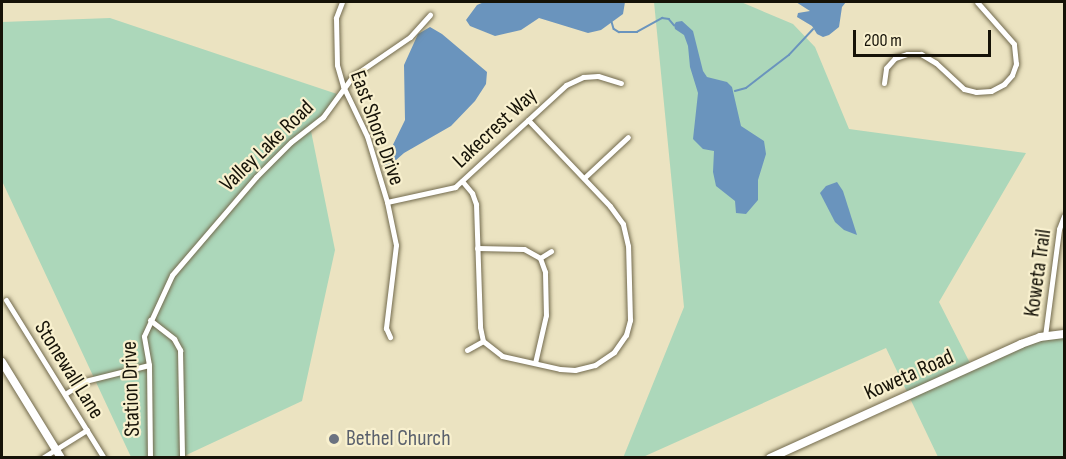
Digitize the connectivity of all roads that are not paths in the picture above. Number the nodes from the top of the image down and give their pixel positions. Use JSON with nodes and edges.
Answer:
{"nodes":[{"id":1,"x":342,"y":2,"type":"edge"},
{"id":2,"x":977,"y":2,"type":"edge"},
{"id":3,"x":430,"y":15,"type":"dead end"},
{"id":4,"x":621,"y":83,"type":"dead end"},
{"id":5,"x":884,"y":83,"type":"dead end"},
{"id":6,"x":343,"y":86,"type":"junction"},
{"id":7,"x":528,"y":120,"type":"junction"},
{"id":8,"x":628,"y":137,"type":"dead end"},
{"id":9,"x":584,"y":178,"type":"junction"},
{"id":10,"x":462,"y":181,"type":"junction"},
{"id":11,"x":387,"y":202,"type":"junction"},
{"id":12,"x":1065,"y":216,"type":"edge"},
{"id":13,"x":477,"y":248,"type":"junction"},
{"id":14,"x":550,"y":251,"type":"dead end"},
{"id":15,"x":540,"y":258,"type":"junction"},
{"id":16,"x":6,"y":300,"type":"dead end"},
{"id":17,"x":150,"y":320,"type":"junction"},
{"id":18,"x":1065,"y":334,"type":"edge"},
{"id":19,"x":1045,"y":336,"type":"junction"},
{"id":20,"x":390,"y":337,"type":"dead end"},
{"id":21,"x":483,"y":341,"type":"junction"},
{"id":22,"x":467,"y":350,"type":"dead end"},
{"id":23,"x":2,"y":362,"type":"edge"},
{"id":24,"x":536,"y":363,"type":"junction"},
{"id":25,"x":149,"y":365,"type":"junction"},
{"id":26,"x":65,"y":394,"type":"junction"},
{"id":27,"x":87,"y":430,"type":"junction"},
{"id":28,"x":56,"y":448,"type":"junction"},
{"id":29,"x":42,"y":458,"type":"edge"},
{"id":30,"x":61,"y":458,"type":"edge"},
{"id":31,"x":105,"y":458,"type":"edge"},
{"id":32,"x":150,"y":458,"type":"edge"},
{"id":33,"x":182,"y":458,"type":"edge"},
{"id":34,"x":770,"y":458,"type":"edge"}],
"edges":[{"from":1,"to":6,"type":"street","name":"East Shore Drive"},
{"from":2,"to":5,"type":"street"},
{"from":3,"to":6,"type":"street","name":"Valley Lake Road"},
{"from":4,"to":7,"type":"street","name":"Lakecrest Way"},
{"from":6,"to":11,"type":"street","name":"East Shore Drive"},
{"from":6,"to":17,"type":"street","name":"Valley Lake Road"},
{"from":7,"to":9,"type":"street"},
{"from":7,"to":10,"type":"street","name":"Lakecrest Way"},
{"from":8,"to":9,"type":"street"},
{"from":9,"to":24,"type":"street"},
{"from":10,"to":11,"type":"street","name":"Lakecrest Way"},
{"from":10,"to":13,"type":"street"},
{"from":11,"to":20,"type":"street","name":"East Shore Drive"},
{"from":12,"to":19,"type":"street","name":"Koweta Trail"},
{"from":13,"to":15,"type":"street"},
{"from":13,"to":21,"type":"street"},
{"from":14,"to":15,"type":"street"},
{"from":15,"to":24,"type":"street"},
{"from":16,"to":26,"type":"street","name":"Stonewall Lane"},
{"from":17,"to":25,"type":"street","name":"Station Drive"},
{"from":17,"to":33,"type":"street"},
{"from":18,"to":19,"type":"street","name":"Koweta Road"},
{"from":19,"to":34,"type":"street","name":"Koweta Road"},
{"from":21,"to":22,"type":"street"},
{"from":21,"to":24,"type":"street"},
{"from":23,"to":28,"type":"street"},
{"from":25,"to":26,"type":"street"},
{"from":25,"to":32,"type":"street","name":"Station Drive"},
{"from":26,"to":27,"type":"street","name":"Stonewall Lane"},
{"from":27,"to":28,"type":"street"},
{"from":27,"to":31,"type":"street","name":"Stonewall Lane"},
{"from":28,"to":29,"type":"street"},
{"from":28,"to":30,"type":"street"}]}
